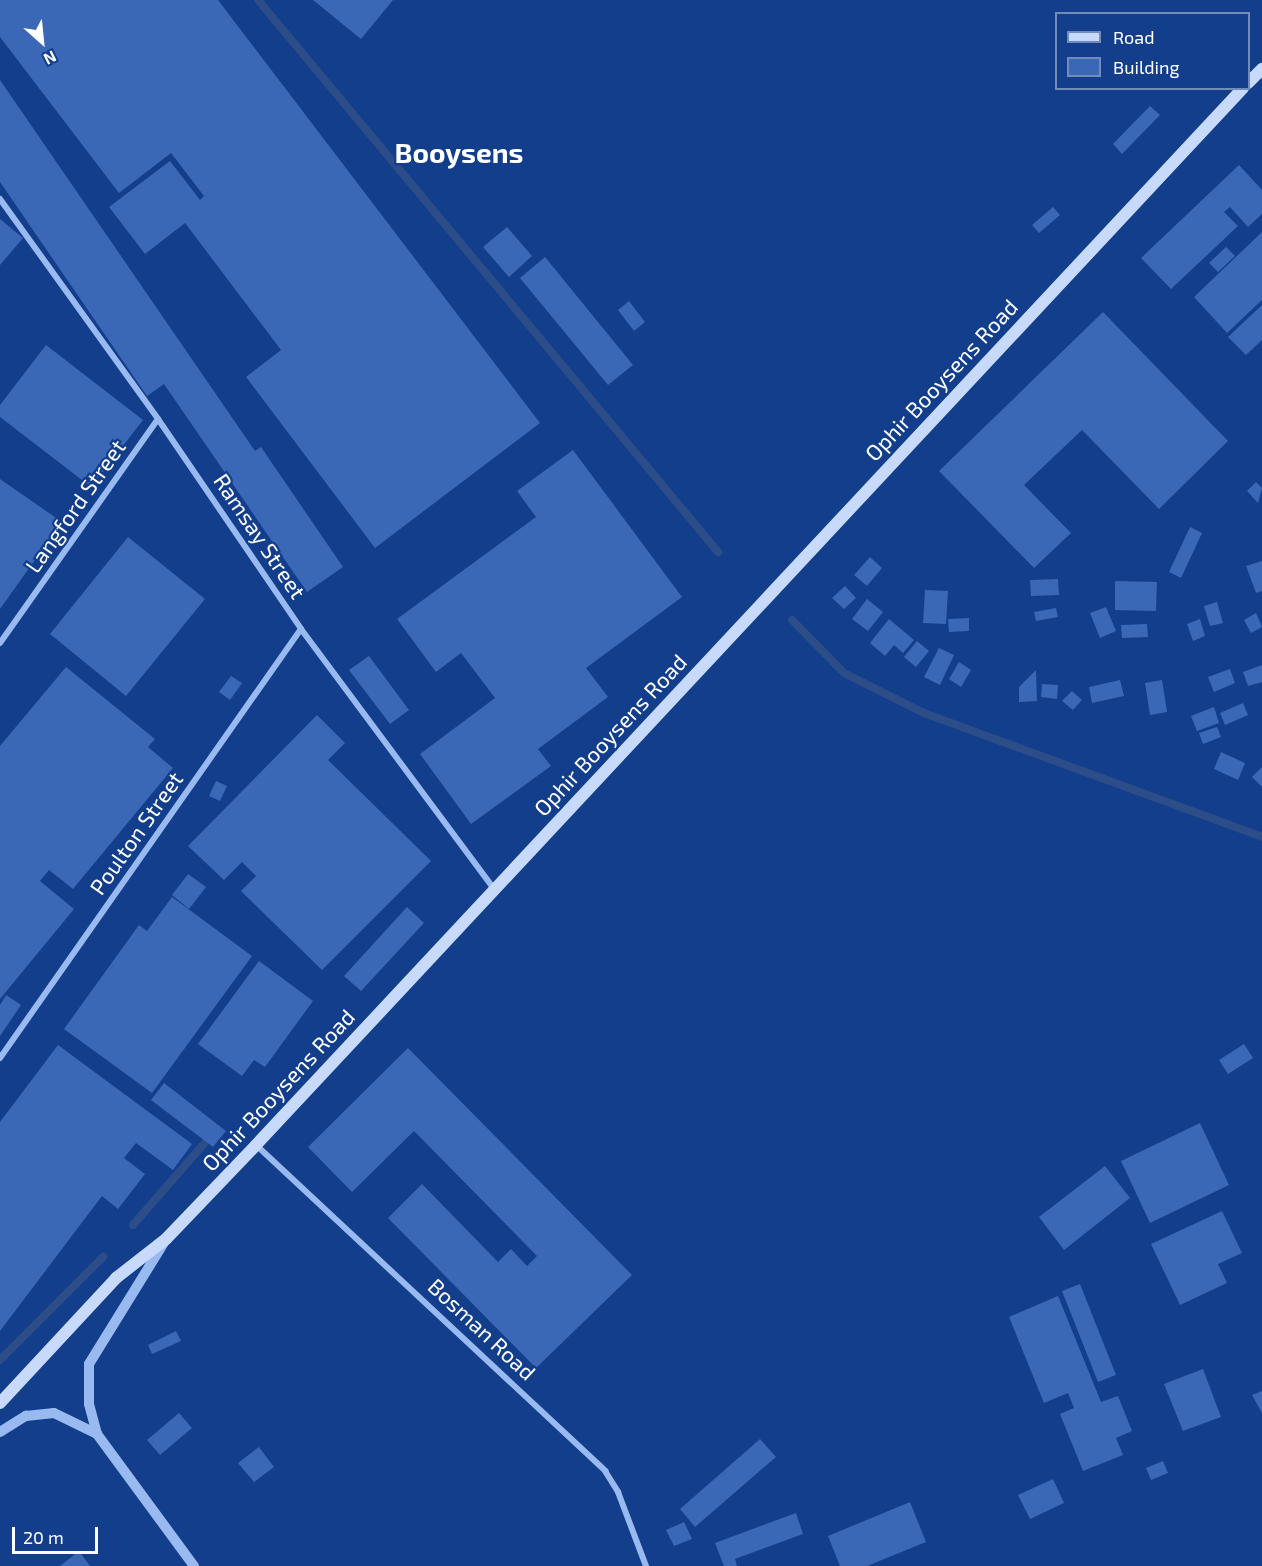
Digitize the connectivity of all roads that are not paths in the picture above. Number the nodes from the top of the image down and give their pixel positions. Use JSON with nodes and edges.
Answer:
{"nodes":[{"id":1,"x":1262,"y":69,"type":"edge"},
{"id":2,"x":1250,"y":81,"type":"edge"},
{"id":3,"x":1241,"y":90,"type":"edge"},
{"id":4,"x":0,"y":200,"type":"edge"},
{"id":5,"x":158,"y":419,"type":"junction"},
{"id":6,"x":301,"y":630,"type":"junction"},
{"id":7,"x":0,"y":644,"type":"edge"},
{"id":8,"x":494,"y":889,"type":"junction"},
{"id":9,"x":0,"y":1058,"type":"edge"},
{"id":10,"x":256,"y":1145,"type":"junction"},
{"id":11,"x":166,"y":1239,"type":"junction"},
{"id":12,"x":0,"y":1403,"type":"edge"},
{"id":13,"x":0,"y":1432,"type":"edge"},
{"id":14,"x":96,"y":1434,"type":"junction"},
{"id":15,"x":194,"y":1566,"type":"edge"},
{"id":16,"x":646,"y":1566,"type":"edge"}],
"edges":[{"from":1,"to":2,"type":"main road"},
{"from":3,"to":8,"type":"main road","name":"Ophir Booysens Road"},
{"from":4,"to":5,"type":"street","name":"Ramsay Street"},
{"from":5,"to":6,"type":"street","name":"Ramsay Street"},
{"from":5,"to":7,"type":"street","name":"Langford Street"},
{"from":6,"to":8,"type":"street","name":"Ramsay Street"},
{"from":6,"to":9,"type":"street","name":"Poulton Street"},
{"from":8,"to":10,"type":"main road","name":"Ophir Booysens Road"},
{"from":10,"to":11,"type":"main road","name":"Ophir Booysens Road"},
{"from":10,"to":16,"type":"street","name":"Bosman Road"},
{"from":11,"to":12,"type":"main road","name":"Ophir Booysens Road"},
{"from":11,"to":14,"type":"street"},
{"from":13,"to":14,"type":"street"},
{"from":14,"to":15,"type":"street"}]}
